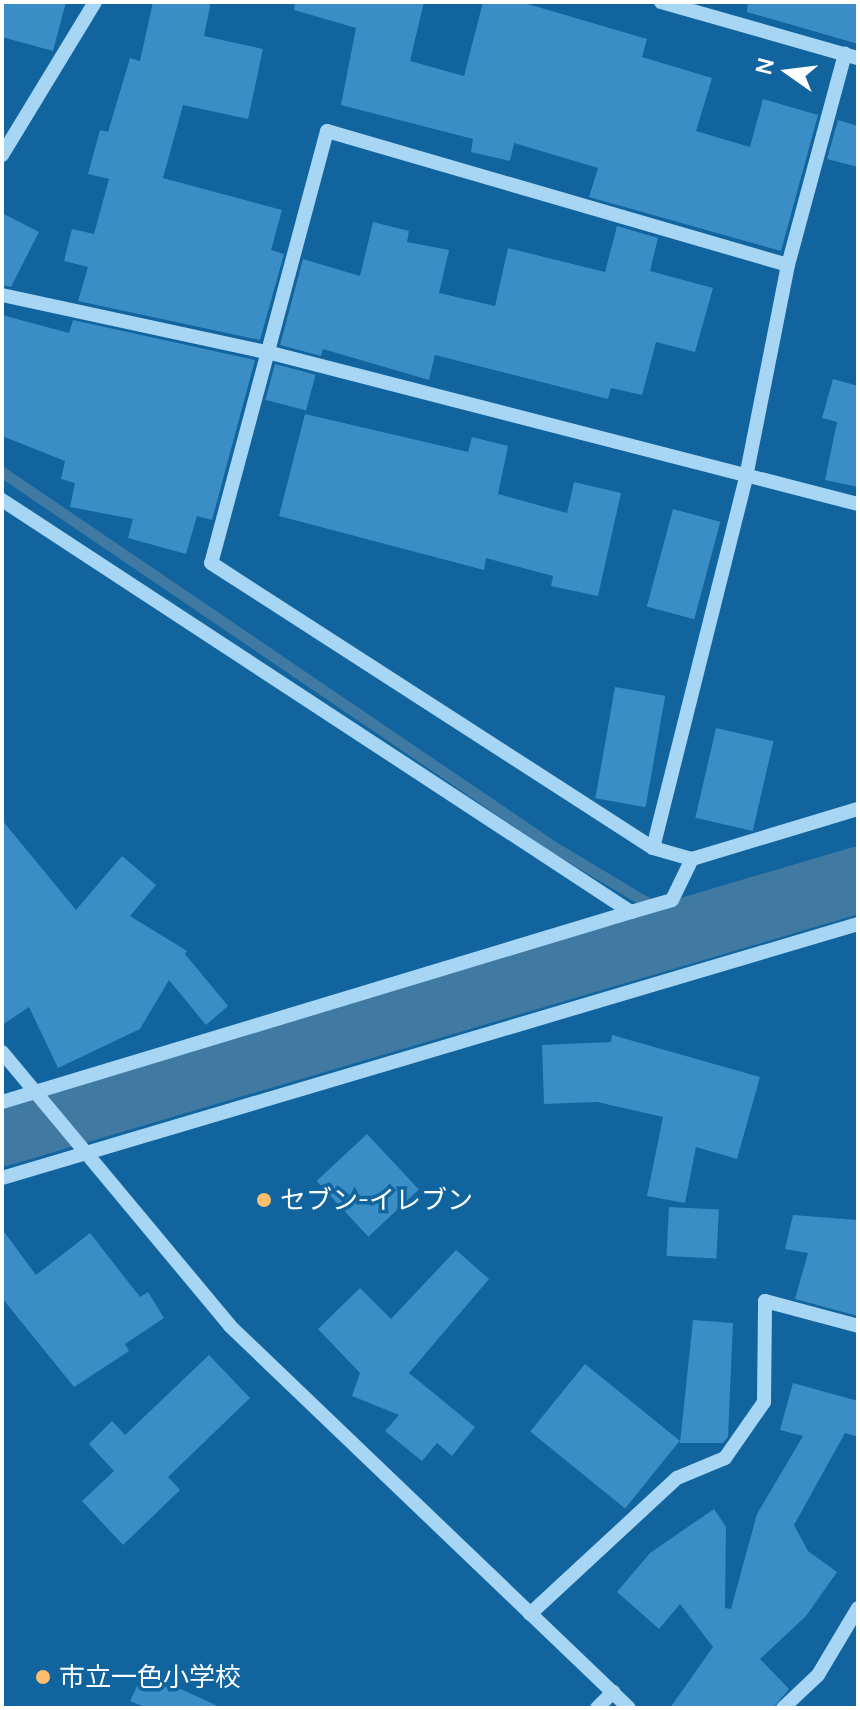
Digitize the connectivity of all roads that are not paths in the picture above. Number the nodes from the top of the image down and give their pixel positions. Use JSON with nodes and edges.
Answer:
{"nodes":[{"id":1,"x":95,"y":2,"type":"edge"},
{"id":2,"x":661,"y":2,"type":"edge"},
{"id":3,"x":851,"y":56,"type":"edge"},
{"id":4,"x":2,"y":155,"type":"edge"},
{"id":5,"x":788,"y":265,"type":"junction"},
{"id":6,"x":2,"y":295,"type":"edge"},
{"id":7,"x":271,"y":353,"type":"junction"},
{"id":8,"x":746,"y":477,"type":"junction"},
{"id":9,"x":2,"y":500,"type":"edge"},
{"id":10,"x":858,"y":504,"type":"edge"},
{"id":11,"x":858,"y":809,"type":"edge"},
{"id":12,"x":653,"y":848,"type":"junction"},
{"id":13,"x":692,"y":859,"type":"junction"},
{"id":14,"x":635,"y":911,"type":"junction"},
{"id":15,"x":858,"y":924,"type":"edge"},
{"id":16,"x":2,"y":1052,"type":"edge"},
{"id":17,"x":32,"y":1092,"type":"junction"},
{"id":18,"x":2,"y":1102,"type":"edge"},
{"id":19,"x":83,"y":1153,"type":"junction"},
{"id":20,"x":2,"y":1178,"type":"edge"},
{"id":21,"x":858,"y":1326,"type":"edge"},
{"id":22,"x":858,"y":1608,"type":"edge"},
{"id":23,"x":530,"y":1614,"type":"junction"},
{"id":24,"x":613,"y":1692,"type":"junction"},
{"id":25,"x":597,"y":1708,"type":"edge"},
{"id":26,"x":629,"y":1708,"type":"edge"},
{"id":27,"x":783,"y":1708,"type":"edge"}],
"edges":[{"from":1,"to":4,"type":"street"},
{"from":2,"to":3,"type":"street"},
{"from":3,"to":5,"type":"street"},
{"from":5,"to":7,"type":"street"},
{"from":5,"to":8,"type":"street"},
{"from":6,"to":7,"type":"street"},
{"from":7,"to":8,"type":"street"},
{"from":7,"to":12,"type":"street"},
{"from":8,"to":10,"type":"street"},
{"from":8,"to":12,"type":"street"},
{"from":9,"to":14,"type":"street"},
{"from":11,"to":13,"type":"street"},
{"from":12,"to":13,"type":"street"},
{"from":13,"to":14,"type":"street"},
{"from":14,"to":17,"type":"street"},
{"from":15,"to":19,"type":"street"},
{"from":16,"to":17,"type":"street"},
{"from":17,"to":18,"type":"street"},
{"from":17,"to":19,"type":"street"},
{"from":19,"to":20,"type":"street"},
{"from":19,"to":23,"type":"street"},
{"from":21,"to":23,"type":"street"},
{"from":22,"to":27,"type":"street"},
{"from":23,"to":24,"type":"street"},
{"from":24,"to":25,"type":"street"},
{"from":24,"to":26,"type":"street"}]}
